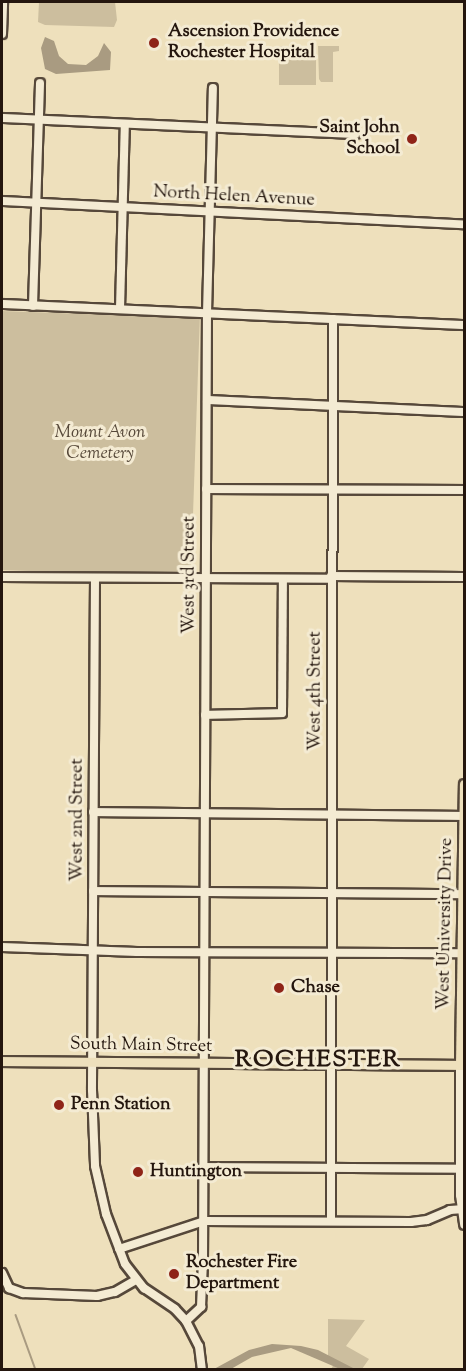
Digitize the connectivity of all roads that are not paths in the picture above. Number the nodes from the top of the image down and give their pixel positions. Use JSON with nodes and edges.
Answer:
{"nodes":[{"id":1,"x":3,"y":2,"type":"edge"},
{"id":2,"x":2,"y":34,"type":"edge"},
{"id":3,"x":40,"y":83,"type":"dead end"},
{"id":4,"x":213,"y":88,"type":"dead end"},
{"id":5,"x":2,"y":118,"type":"edge"},
{"id":6,"x":38,"y":120,"type":"junction"},
{"id":7,"x":125,"y":124,"type":"junction"},
{"id":8,"x":212,"y":128,"type":"junction"},
{"id":9,"x":356,"y":134,"type":"dead end"},
{"id":10,"x":2,"y":201,"type":"edge"},
{"id":11,"x":35,"y":202,"type":"junction"},
{"id":12,"x":122,"y":206,"type":"junction"},
{"id":13,"x":209,"y":210,"type":"junction"},
{"id":14,"x":465,"y":224,"type":"edge"},
{"id":15,"x":2,"y":304,"type":"edge"},
{"id":16,"x":33,"y":306,"type":"junction"},
{"id":17,"x":120,"y":309,"type":"junction"},
{"id":18,"x":207,"y":313,"type":"junction"},
{"id":19,"x":333,"y":319,"type":"junction"},
{"id":20,"x":465,"y":325,"type":"edge"},
{"id":21,"x":207,"y":400,"type":"junction"},
{"id":22,"x":332,"y":406,"type":"junction"},
{"id":23,"x":465,"y":412,"type":"edge"},
{"id":24,"x":206,"y":489,"type":"junction"},
{"id":25,"x":332,"y":490,"type":"junction"},
{"id":26,"x":465,"y":490,"type":"edge"},
{"id":27,"x":2,"y":577,"type":"edge"},
{"id":28,"x":331,"y":577,"type":"junction"},
{"id":29,"x":465,"y":577,"type":"edge"},
{"id":30,"x":94,"y":578,"type":"junction"},
{"id":31,"x":206,"y":579,"type":"junction"},
{"id":32,"x":284,"y":579,"type":"junction"},
{"id":33,"x":205,"y":715,"type":"junction"},
{"id":34,"x":465,"y":784,"type":"edge"},
{"id":35,"x":93,"y":812,"type":"junction"},
{"id":36,"x":204,"y":813,"type":"junction"},
{"id":37,"x":330,"y":814,"type":"junction"},
{"id":38,"x":464,"y":816,"type":"edge"},
{"id":39,"x":93,"y":891,"type":"junction"},
{"id":40,"x":204,"y":892,"type":"junction"},
{"id":41,"x":330,"y":892,"type":"junction"},
{"id":42,"x":464,"y":894,"type":"edge"},
{"id":43,"x":2,"y":947,"type":"edge"},
{"id":44,"x":93,"y":950,"type":"junction"},
{"id":45,"x":204,"y":952,"type":"junction"},
{"id":46,"x":330,"y":952,"type":"junction"},
{"id":47,"x":461,"y":953,"type":"junction"},
{"id":48,"x":2,"y":1061,"type":"edge"},
{"id":49,"x":92,"y":1062,"type":"junction"},
{"id":50,"x":204,"y":1063,"type":"junction"},
{"id":51,"x":330,"y":1064,"type":"junction"},
{"id":52,"x":462,"y":1065,"type":"edge"},
{"id":53,"x":204,"y":1167,"type":"junction"},
{"id":54,"x":330,"y":1168,"type":"junction"},
{"id":55,"x":460,"y":1169,"type":"junction"},
{"id":56,"x":463,"y":1209,"type":"edge"},
{"id":57,"x":204,"y":1221,"type":"junction"},
{"id":58,"x":331,"y":1221,"type":"junction"},
{"id":59,"x":465,"y":1226,"type":"edge"},
{"id":60,"x":119,"y":1249,"type":"junction"},
{"id":61,"x":2,"y":1273,"type":"edge"},
{"id":62,"x":136,"y":1280,"type":"junction"},
{"id":63,"x":186,"y":1321,"type":"junction"},
{"id":64,"x":202,"y":1370,"type":"edge"}],
"edges":[{"from":1,"to":2,"type":"street"},
{"from":3,"to":6,"type":"street"},
{"from":4,"to":8,"type":"street","name":"West 3rd Street"},
{"from":5,"to":6,"type":"street"},
{"from":6,"to":7,"type":"street"},
{"from":6,"to":11,"type":"street"},
{"from":7,"to":8,"type":"street"},
{"from":7,"to":12,"type":"street"},
{"from":8,"to":9,"type":"street"},
{"from":8,"to":13,"type":"street","name":"West 3rd Street"},
{"from":10,"to":11,"type":"street","name":"North Helen Avenue"},
{"from":11,"to":12,"type":"street","name":"North Helen Avenue"},
{"from":11,"to":16,"type":"street"},
{"from":12,"to":13,"type":"street","name":"North Helen Avenue"},
{"from":12,"to":17,"type":"street"},
{"from":13,"to":14,"type":"street","name":"North Helen Avenue"},
{"from":13,"to":18,"type":"street","name":"West 3rd Street"},
{"from":15,"to":16,"type":"street"},
{"from":16,"to":17,"type":"street"},
{"from":17,"to":18,"type":"street"},
{"from":18,"to":19,"type":"street"},
{"from":18,"to":21,"type":"street","name":"West 3rd Street"},
{"from":19,"to":20,"type":"street"},
{"from":19,"to":22,"type":"street","name":"West 4th Street"},
{"from":21,"to":22,"type":"street"},
{"from":21,"to":24,"type":"street","name":"West 3rd Street"},
{"from":22,"to":23,"type":"street"},
{"from":22,"to":25,"type":"street","name":"West 4th Street"},
{"from":24,"to":25,"type":"street"},
{"from":24,"to":31,"type":"street","name":"West 3rd Street"},
{"from":25,"to":26,"type":"street"},
{"from":25,"to":28,"type":"street","name":"West 4th Street"},
{"from":27,"to":30,"type":"street"},
{"from":28,"to":29,"type":"street"},
{"from":28,"to":32,"type":"street"},
{"from":28,"to":37,"type":"street","name":"West 4th Street"},
{"from":30,"to":31,"type":"street"},
{"from":30,"to":35,"type":"street","name":"West 2nd Street"},
{"from":31,"to":32,"type":"street"},
{"from":31,"to":33,"type":"street","name":"West 3rd Street"},
{"from":32,"to":33,"type":"street"},
{"from":33,"to":36,"type":"street","name":"West 3rd Street"},
{"from":34,"to":38,"type":"main road","name":"West University Drive"},
{"from":35,"to":36,"type":"street"},
{"from":35,"to":39,"type":"street","name":"West 2nd Street"},
{"from":36,"to":37,"type":"street"},
{"from":36,"to":40,"type":"street","name":"West 3rd Street"},
{"from":37,"to":38,"type":"street"},
{"from":37,"to":41,"type":"street","name":"West 4th Street"},
{"from":38,"to":42,"type":"main road","name":"West University Drive"},
{"from":39,"to":40,"type":"street"},
{"from":39,"to":44,"type":"street","name":"West 2nd Street"},
{"from":40,"to":41,"type":"street"},
{"from":40,"to":45,"type":"street","name":"West 3rd Street"},
{"from":41,"to":42,"type":"street"},
{"from":41,"to":46,"type":"street","name":"West 4th Street"},
{"from":42,"to":47,"type":"main road","name":"West University Drive"},
{"from":43,"to":44,"type":"street"},
{"from":44,"to":45,"type":"street"},
{"from":44,"to":49,"type":"street","name":"West 2nd Street"},
{"from":45,"to":46,"type":"street"},
{"from":45,"to":50,"type":"street","name":"West 3rd Street"},
{"from":46,"to":47,"type":"street"},
{"from":46,"to":51,"type":"street","name":"West 4th Street"},
{"from":47,"to":52,"type":"main road","name":"West University Drive"},
{"from":48,"to":49,"type":"main road","name":"South Main Street"},
{"from":49,"to":50,"type":"main road","name":"South Main Street"},
{"from":49,"to":60,"type":"street","name":"West 2nd Street"},
{"from":50,"to":51,"type":"main road","name":"South Main Street"},
{"from":50,"to":53,"type":"street","name":"West 3rd Street"},
{"from":51,"to":52,"type":"main road","name":"South Main Street"},
{"from":51,"to":54,"type":"street","name":"West 4th Street"},
{"from":52,"to":55,"type":"street"},
{"from":53,"to":54,"type":"street"},
{"from":53,"to":57,"type":"street","name":"West 3rd Street"},
{"from":54,"to":55,"type":"street"},
{"from":54,"to":58,"type":"street","name":"West 4th Street"},
{"from":55,"to":56,"type":"street"},
{"from":56,"to":58,"type":"street"},
{"from":56,"to":59,"type":"street"},
{"from":57,"to":58,"type":"street"},
{"from":57,"to":60,"type":"street"},
{"from":57,"to":63,"type":"street","name":"West 3rd Street"},
{"from":60,"to":62,"type":"street","name":"West 2nd Street"},
{"from":61,"to":62,"type":"street"},
{"from":62,"to":63,"type":"street"},
{"from":63,"to":64,"type":"street"}]}
